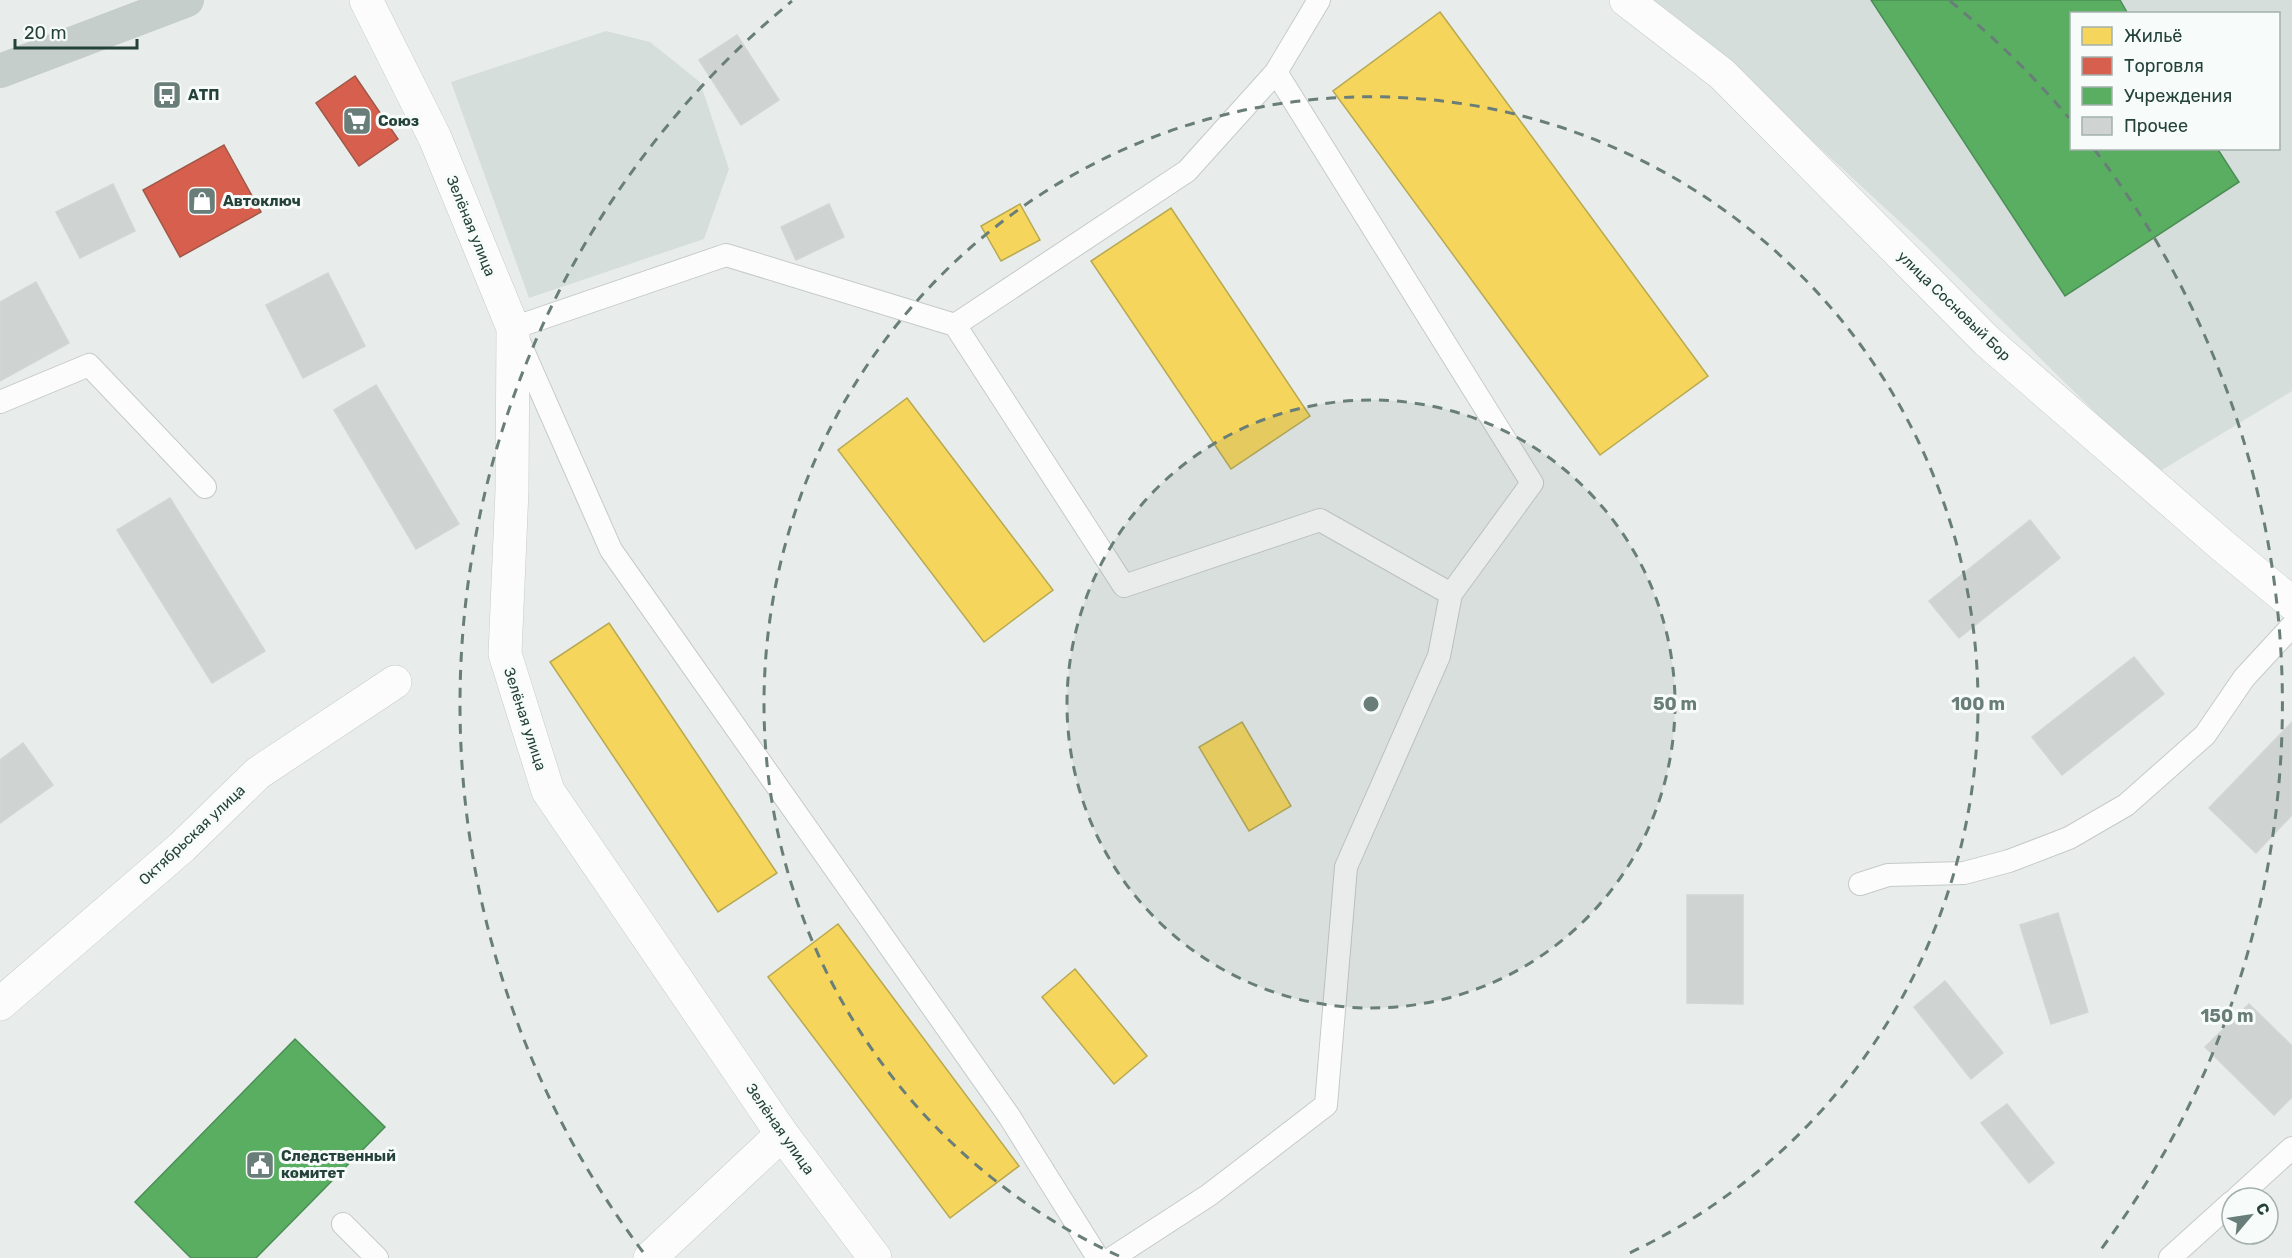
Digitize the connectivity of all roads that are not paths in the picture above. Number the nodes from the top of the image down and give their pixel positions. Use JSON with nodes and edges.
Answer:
{"nodes":[{"id":1,"x":187,"y":0,"type":"edge"},
{"id":2,"x":366,"y":0,"type":"edge"},
{"id":3,"x":1319,"y":0,"type":"edge"},
{"id":4,"x":1626,"y":0,"type":"edge"},
{"id":5,"x":0,"y":71,"type":"edge"},
{"id":6,"x":1276,"y":72,"type":"junction"},
{"id":7,"x":955,"y":325,"type":"junction"},
{"id":8,"x":513,"y":328,"type":"junction"},
{"id":9,"x":0,"y":402,"type":"edge"},
{"id":10,"x":205,"y":488,"type":"dead end"},
{"id":11,"x":1451,"y":594,"type":"junction"},
{"id":12,"x":2292,"y":603,"type":"edge"},
{"id":13,"x":2292,"y":626,"type":"edge"},
{"id":14,"x":395,"y":682,"type":"dead end"},
{"id":15,"x":1860,"y":884,"type":"dead end"},
{"id":16,"x":0,"y":1004,"type":"edge"},
{"id":17,"x":782,"y":1134,"type":"junction"},
{"id":18,"x":2292,"y":1148,"type":"edge"},
{"id":19,"x":2249,"y":1186,"type":"edge"},
{"id":20,"x":2220,"y":1213,"type":"edge"},
{"id":21,"x":343,"y":1224,"type":"dead end"},
{"id":22,"x":377,"y":1258,"type":"edge"},
{"id":23,"x":650,"y":1258,"type":"edge"},
{"id":24,"x":875,"y":1258,"type":"edge"},
{"id":25,"x":1098,"y":1258,"type":"edge"},
{"id":26,"x":1112,"y":1258,"type":"edge"},
{"id":27,"x":2170,"y":1258,"type":"edge"}],
"edges":[{"from":1,"to":5,"type":"highway"},
{"from":2,"to":8,"type":"street","name":"Зелёная улица"},
{"from":3,"to":6,"type":"lane"},
{"from":4,"to":12,"type":"street","name":"улица Сосновый Бор"},
{"from":6,"to":7,"type":"lane"},
{"from":6,"to":11,"type":"lane"},
{"from":7,"to":8,"type":"lane"},
{"from":7,"to":11,"type":"lane"},
{"from":8,"to":17,"type":"street","name":"Зелёная улица"},
{"from":8,"to":25,"type":"lane"},
{"from":9,"to":10,"type":"lane"},
{"from":11,"to":26,"type":"lane"},
{"from":13,"to":15,"type":"lane"},
{"from":14,"to":16,"type":"street","name":"Октябрьская улица"},
{"from":17,"to":23,"type":"street"},
{"from":17,"to":24,"type":"street","name":"Зелёная улица"},
{"from":18,"to":19,"type":"lane"},
{"from":20,"to":27,"type":"lane"},
{"from":21,"to":22,"type":"lane"}]}
